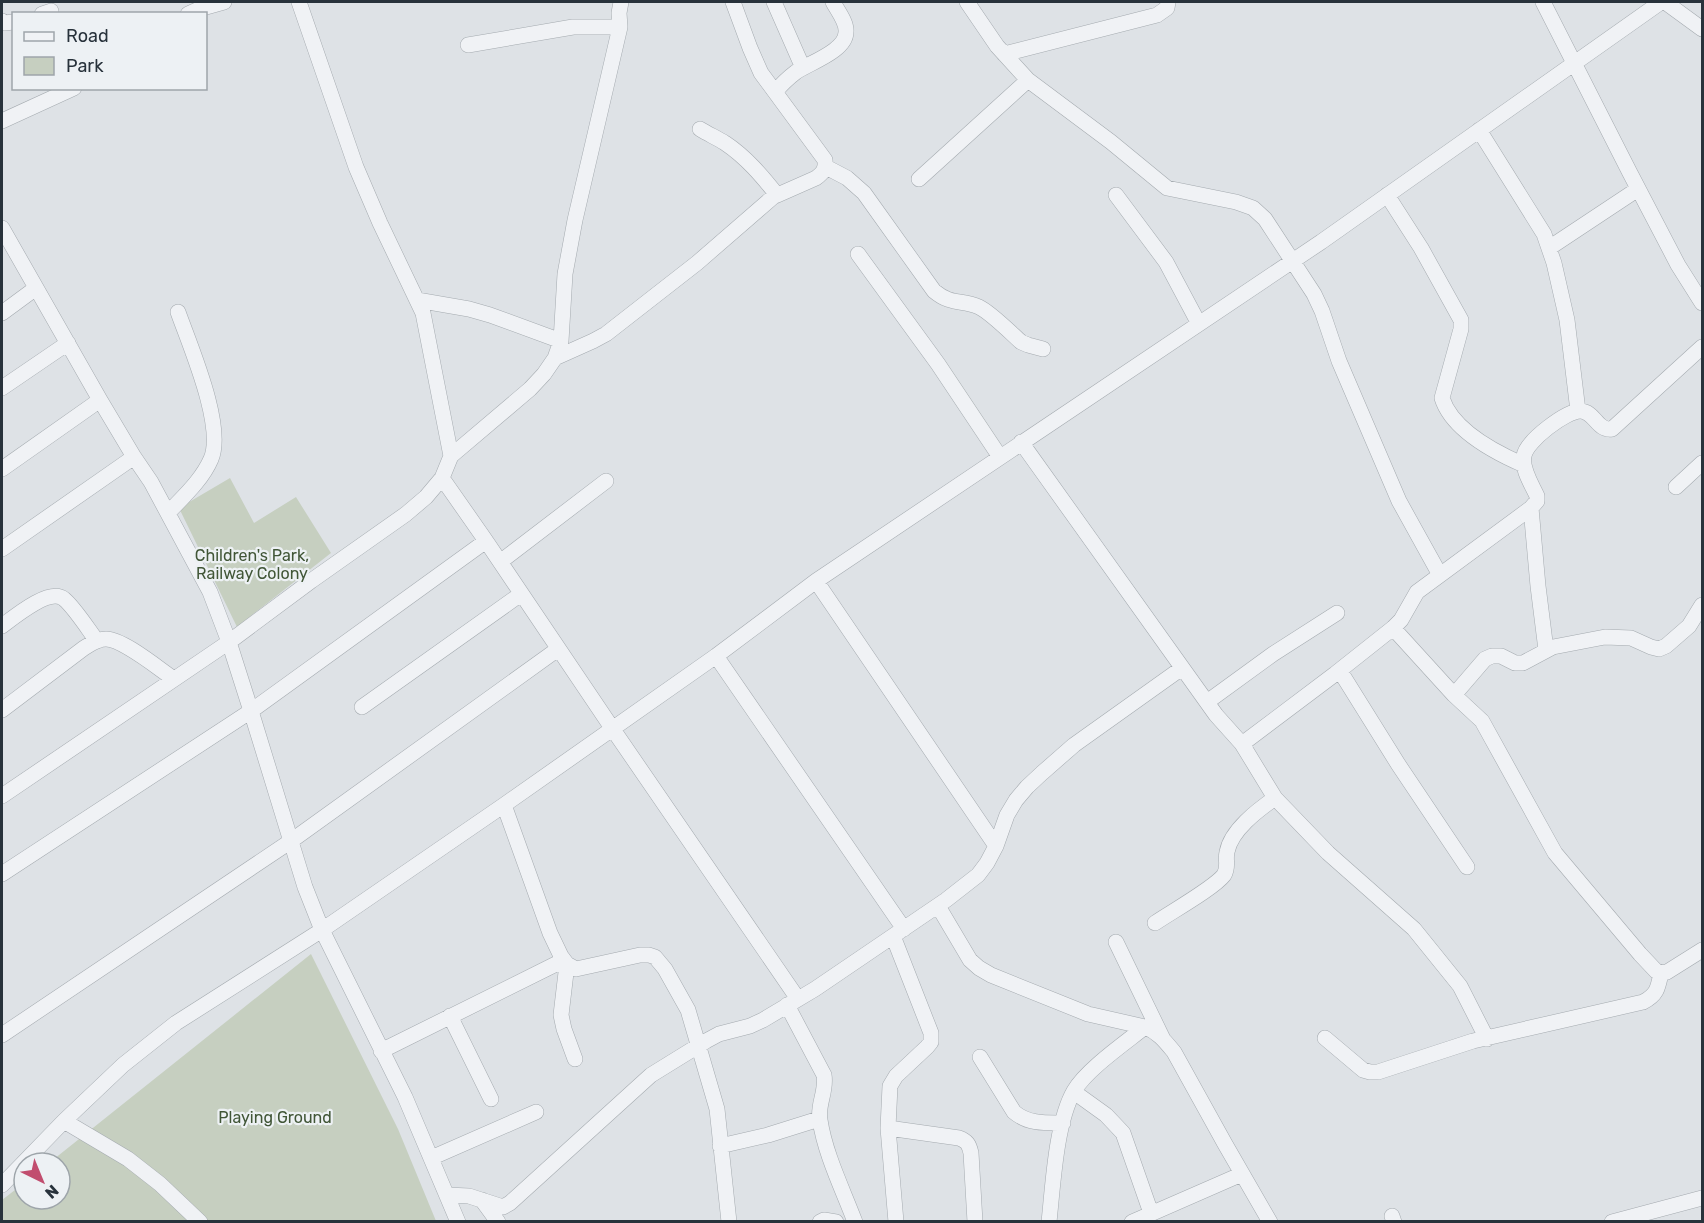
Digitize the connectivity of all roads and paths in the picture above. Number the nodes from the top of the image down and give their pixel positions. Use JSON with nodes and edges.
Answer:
{"nodes":[{"id":1,"x":224,"y":2,"type":"edge"},
{"id":2,"x":299,"y":2,"type":"edge"},
{"id":3,"x":621,"y":2,"type":"edge"},
{"id":4,"x":733,"y":2,"type":"edge"},
{"id":5,"x":774,"y":2,"type":"edge"},
{"id":6,"x":833,"y":2,"type":"edge"},
{"id":7,"x":967,"y":2,"type":"edge"},
{"id":8,"x":1168,"y":2,"type":"edge"},
{"id":9,"x":1543,"y":2,"type":"edge"},
{"id":10,"x":1663,"y":2,"type":"edge"},
{"id":11,"x":192,"y":12,"type":"edge"},
{"id":12,"x":620,"y":27,"type":"junction"},
{"id":13,"x":1702,"y":29,"type":"edge"},
{"id":14,"x":468,"y":45,"type":"dead end"},
{"id":15,"x":1004,"y":54,"type":"junction"},
{"id":16,"x":1574,"y":63,"type":"junction"},
{"id":17,"x":803,"y":68,"type":"junction"},
{"id":18,"x":1028,"y":80,"type":"junction"},
{"id":19,"x":70,"y":90,"type":"edge"},
{"id":20,"x":775,"y":92,"type":"junction"},
{"id":21,"x":2,"y":121,"type":"edge"},
{"id":22,"x":700,"y":129,"type":"dead end"},
{"id":23,"x":1479,"y":130,"type":"junction"},
{"id":24,"x":826,"y":167,"type":"junction"},
{"id":25,"x":919,"y":179,"type":"dead end"},
{"id":26,"x":1638,"y":189,"type":"junction"},
{"id":27,"x":777,"y":195,"type":"junction"},
{"id":28,"x":1116,"y":195,"type":"dead end"},
{"id":29,"x":1387,"y":195,"type":"junction"},
{"id":30,"x":2,"y":228,"type":"edge"},
{"id":31,"x":1549,"y":248,"type":"junction"},
{"id":32,"x":858,"y":254,"type":"dead end"},
{"id":33,"x":1292,"y":261,"type":"junction"},
{"id":34,"x":36,"y":288,"type":"junction"},
{"id":35,"x":417,"y":300,"type":"junction"},
{"id":36,"x":1702,"y":303,"type":"edge"},
{"id":37,"x":178,"y":312,"type":"dead end"},
{"id":38,"x":2,"y":313,"type":"edge"},
{"id":39,"x":1198,"y":324,"type":"junction"},
{"id":40,"x":561,"y":342,"type":"junction"},
{"id":41,"x":68,"y":344,"type":"junction"},
{"id":42,"x":1702,"y":347,"type":"edge"},
{"id":43,"x":1043,"y":349,"type":"dead end"},
{"id":44,"x":555,"y":358,"type":"junction"},
{"id":45,"x":2,"y":388,"type":"edge"},
{"id":46,"x":100,"y":400,"type":"junction"},
{"id":47,"x":1578,"y":411,"type":"junction"},
{"id":48,"x":1021,"y":442,"type":"junction"},
{"id":49,"x":451,"y":456,"type":"junction"},
{"id":50,"x":134,"y":457,"type":"junction"},
{"id":51,"x":1000,"y":457,"type":"junction"},
{"id":52,"x":1702,"y":463,"type":"edge"},
{"id":53,"x":1524,"y":465,"type":"junction"},
{"id":54,"x":2,"y":468,"type":"edge"},
{"id":55,"x":442,"y":478,"type":"junction"},
{"id":56,"x":606,"y":481,"type":"dead end"},
{"id":57,"x":1676,"y":487,"type":"dead end"},
{"id":58,"x":1531,"y":508,"type":"junction"},
{"id":59,"x":168,"y":513,"type":"junction"},
{"id":60,"x":486,"y":541,"type":"junction"},
{"id":61,"x":2,"y":549,"type":"edge"},
{"id":62,"x":500,"y":562,"type":"junction"},
{"id":63,"x":1440,"y":575,"type":"junction"},
{"id":64,"x":816,"y":580,"type":"junction"},
{"id":65,"x":521,"y":594,"type":"junction"},
{"id":66,"x":1702,"y":605,"type":"edge"},
{"id":67,"x":1337,"y":613,"type":"dead end"},
{"id":68,"x":2,"y":626,"type":"edge"},
{"id":69,"x":1393,"y":628,"type":"junction"},
{"id":70,"x":96,"y":640,"type":"junction"},
{"id":71,"x":229,"y":642,"type":"junction"},
{"id":72,"x":558,"y":649,"type":"junction"},
{"id":73,"x":1546,"y":650,"type":"junction"},
{"id":74,"x":716,"y":656,"type":"junction"},
{"id":75,"x":1182,"y":668,"type":"junction"},
{"id":76,"x":1340,"y":671,"type":"junction"},
{"id":77,"x":174,"y":680,"type":"junction"},
{"id":78,"x":1454,"y":695,"type":"junction"},
{"id":79,"x":1207,"y":702,"type":"junction"},
{"id":80,"x":362,"y":707,"type":"dead end"},
{"id":81,"x":2,"y":710,"type":"edge"},
{"id":82,"x":251,"y":711,"type":"junction"},
{"id":83,"x":612,"y":728,"type":"junction"},
{"id":84,"x":1242,"y":744,"type":"junction"},
{"id":85,"x":2,"y":796,"type":"edge"},
{"id":86,"x":1275,"y":798,"type":"junction"},
{"id":87,"x":504,"y":805,"type":"junction"},
{"id":88,"x":291,"y":841,"type":"junction"},
{"id":89,"x":996,"y":846,"type":"junction"},
{"id":90,"x":1467,"y":867,"type":"dead end"},
{"id":91,"x":2,"y":874,"type":"edge"},
{"id":92,"x":938,"y":906,"type":"junction"},
{"id":93,"x":1155,"y":923,"type":"dead end"},
{"id":94,"x":322,"y":930,"type":"junction"},
{"id":95,"x":898,"y":933,"type":"junction"},
{"id":96,"x":1116,"y":942,"type":"dead end"},
{"id":97,"x":1702,"y":950,"type":"edge"},
{"id":98,"x":565,"y":962,"type":"junction"},
{"id":99,"x":1661,"y":974,"type":"junction"},
{"id":100,"x":793,"y":1002,"type":"junction"},
{"id":101,"x":450,"y":1016,"type":"junction"},
{"id":102,"x":1145,"y":1027,"type":"junction"},
{"id":103,"x":2,"y":1035,"type":"edge"},
{"id":104,"x":1325,"y":1038,"type":"dead end"},
{"id":105,"x":1163,"y":1039,"type":"junction"},
{"id":106,"x":1487,"y":1039,"type":"junction"},
{"id":107,"x":699,"y":1045,"type":"junction"},
{"id":108,"x":381,"y":1051,"type":"junction"},
{"id":109,"x":980,"y":1057,"type":"dead end"},
{"id":110,"x":575,"y":1059,"type":"dead end"},
{"id":111,"x":1074,"y":1092,"type":"junction"},
{"id":112,"x":491,"y":1100,"type":"dead end"},
{"id":113,"x":536,"y":1112,"type":"dead end"},
{"id":114,"x":819,"y":1119,"type":"junction"},
{"id":115,"x":64,"y":1121,"type":"junction"},
{"id":116,"x":1063,"y":1123,"type":"junction"},
{"id":117,"x":888,"y":1128,"type":"junction"},
{"id":118,"x":720,"y":1146,"type":"junction"},
{"id":119,"x":430,"y":1158,"type":"junction"},
{"id":120,"x":1242,"y":1174,"type":"junction"},
{"id":121,"x":2,"y":1185,"type":"edge"},
{"id":122,"x":447,"y":1195,"type":"junction"},
{"id":123,"x":481,"y":1198,"type":"junction"},
{"id":124,"x":1702,"y":1198,"type":"edge"},
{"id":125,"x":1152,"y":1213,"type":"junction"},
{"id":126,"x":201,"y":1221,"type":"edge"},
{"id":127,"x":458,"y":1221,"type":"edge"},
{"id":128,"x":498,"y":1221,"type":"edge"},
{"id":129,"x":729,"y":1221,"type":"edge"},
{"id":130,"x":820,"y":1221,"type":"edge"},
{"id":131,"x":836,"y":1221,"type":"edge"},
{"id":132,"x":855,"y":1221,"type":"edge"},
{"id":133,"x":896,"y":1221,"type":"edge"},
{"id":134,"x":975,"y":1221,"type":"edge"},
{"id":135,"x":1048,"y":1221,"type":"edge"},
{"id":136,"x":1132,"y":1221,"type":"edge"},
{"id":137,"x":1270,"y":1221,"type":"edge"},
{"id":138,"x":1612,"y":1221,"type":"edge"}],
"edges":[{"from":1,"to":11,"type":"street"},
{"from":2,"to":35,"type":"street"},
{"from":3,"to":12,"type":"street"},
{"from":4,"to":20,"type":"street"},
{"from":5,"to":17,"type":"street"},
{"from":6,"to":17,"type":"street"},
{"from":7,"to":15,"type":"street"},
{"from":8,"to":15,"type":"street"},
{"from":9,"to":16,"type":"street"},
{"from":10,"to":13,"type":"street"},
{"from":10,"to":16,"type":"street"},
{"from":12,"to":14,"type":"street"},
{"from":12,"to":40,"type":"street"},
{"from":15,"to":18,"type":"street"},
{"from":16,"to":23,"type":"street"},
{"from":16,"to":26,"type":"street"},
{"from":17,"to":20,"type":"street"},
{"from":18,"to":25,"type":"street"},
{"from":18,"to":33,"type":"street"},
{"from":19,"to":21,"type":"street"},
{"from":20,"to":24,"type":"street"},
{"from":22,"to":27,"type":"street"},
{"from":23,"to":29,"type":"street"},
{"from":23,"to":31,"type":"street"},
{"from":24,"to":27,"type":"street"},
{"from":24,"to":43,"type":"street"},
{"from":26,"to":31,"type":"street"},
{"from":26,"to":36,"type":"street"},
{"from":27,"to":44,"type":"street"},
{"from":28,"to":39,"type":"street"},
{"from":29,"to":33,"type":"street"},
{"from":29,"to":53,"type":"street"},
{"from":30,"to":34,"type":"street"},
{"from":31,"to":47,"type":"street"},
{"from":32,"to":51,"type":"street"},
{"from":33,"to":39,"type":"street"},
{"from":33,"to":63,"type":"street"},
{"from":34,"to":38,"type":"street"},
{"from":34,"to":41,"type":"street"},
{"from":35,"to":40,"type":"street"},
{"from":35,"to":49,"type":"street"},
{"from":37,"to":59,"type":"street"},
{"from":39,"to":48,"type":"street"},
{"from":40,"to":44,"type":"street"},
{"from":41,"to":45,"type":"street"},
{"from":41,"to":46,"type":"street"},
{"from":42,"to":47,"type":"street"},
{"from":44,"to":49,"type":"street"},
{"from":46,"to":50,"type":"street"},
{"from":46,"to":54,"type":"street"},
{"from":47,"to":53,"type":"street"},
{"from":48,"to":51,"type":"street"},
{"from":48,"to":75,"type":"street"},
{"from":49,"to":55,"type":"street"},
{"from":50,"to":59,"type":"street"},
{"from":50,"to":61,"type":"street"},
{"from":51,"to":64,"type":"street"},
{"from":52,"to":57,"type":"street"},
{"from":53,"to":58,"type":"street"},
{"from":55,"to":60,"type":"street"},
{"from":55,"to":71,"type":"street"},
{"from":56,"to":62,"type":"street"},
{"from":58,"to":63,"type":"street"},
{"from":58,"to":73,"type":"street"},
{"from":59,"to":71,"type":"street"},
{"from":60,"to":62,"type":"street"},
{"from":60,"to":82,"type":"street"},
{"from":62,"to":65,"type":"street"},
{"from":63,"to":69,"type":"street"},
{"from":64,"to":74,"type":"street"},
{"from":64,"to":89,"type":"street"},
{"from":65,"to":72,"type":"street"},
{"from":65,"to":80,"type":"street"},
{"from":66,"to":73,"type":"street"},
{"from":67,"to":79,"type":"street"},
{"from":68,"to":70,"type":"street"},
{"from":69,"to":76,"type":"street"},
{"from":69,"to":78,"type":"street"},
{"from":70,"to":77,"type":"street"},
{"from":70,"to":81,"type":"street"},
{"from":71,"to":77,"type":"street"},
{"from":71,"to":82,"type":"street"},
{"from":72,"to":83,"type":"street"},
{"from":72,"to":88,"type":"street"},
{"from":73,"to":78,"type":"street"},
{"from":74,"to":83,"type":"street"},
{"from":74,"to":95,"type":"street"},
{"from":75,"to":79,"type":"street"},
{"from":75,"to":89,"type":"street"},
{"from":76,"to":84,"type":"street"},
{"from":76,"to":90,"type":"street"},
{"from":77,"to":85,"type":"street"},
{"from":78,"to":99,"type":"street"},
{"from":79,"to":84,"type":"street"},
{"from":82,"to":88,"type":"street"},
{"from":82,"to":91,"type":"street"},
{"from":83,"to":87,"type":"street"},
{"from":83,"to":100,"type":"street"},
{"from":84,"to":86,"type":"street"},
{"from":86,"to":93,"type":"street"},
{"from":86,"to":106,"type":"street"},
{"from":87,"to":94,"type":"street"},
{"from":87,"to":98,"type":"street"},
{"from":88,"to":94,"type":"street"},
{"from":88,"to":103,"type":"street"},
{"from":89,"to":92,"type":"street"},
{"from":92,"to":95,"type":"street"},
{"from":92,"to":102,"type":"street"},
{"from":94,"to":108,"type":"street"},
{"from":94,"to":115,"type":"street"},
{"from":95,"to":100,"type":"street"},
{"from":95,"to":117,"type":"street"},
{"from":96,"to":105,"type":"street"},
{"from":97,"to":99,"type":"street"},
{"from":98,"to":101,"type":"street"},
{"from":98,"to":107,"type":"street"},
{"from":98,"to":110,"type":"street"},
{"from":99,"to":106,"type":"street"},
{"from":100,"to":107,"type":"street"},
{"from":100,"to":114,"type":"street"},
{"from":101,"to":108,"type":"street"},
{"from":101,"to":112,"type":"street"},
{"from":102,"to":105,"type":"street"},
{"from":102,"to":111,"type":"street"},
{"from":104,"to":106,"type":"street"},
{"from":105,"to":120,"type":"street"},
{"from":107,"to":118,"type":"street"},
{"from":107,"to":123,"type":"street"},
{"from":108,"to":119,"type":"street"},
{"from":109,"to":116,"type":"street"},
{"from":111,"to":116,"type":"street"},
{"from":111,"to":125,"type":"street"},
{"from":113,"to":119,"type":"street"},
{"from":114,"to":118,"type":"street"},
{"from":114,"to":132,"type":"street"},
{"from":115,"to":121,"type":"street"},
{"from":115,"to":126,"type":"street"},
{"from":116,"to":135,"type":"street"},
{"from":117,"to":133,"type":"street"},
{"from":117,"to":134,"type":"street"},
{"from":118,"to":129,"type":"street"},
{"from":119,"to":122,"type":"street"},
{"from":120,"to":125,"type":"street"},
{"from":120,"to":137,"type":"street"},
{"from":122,"to":123,"type":"street"},
{"from":122,"to":127,"type":"street"},
{"from":123,"to":128,"type":"street"},
{"from":124,"to":138,"type":"street"},
{"from":125,"to":136,"type":"street"},
{"from":130,"to":131,"type":"street"}]}
